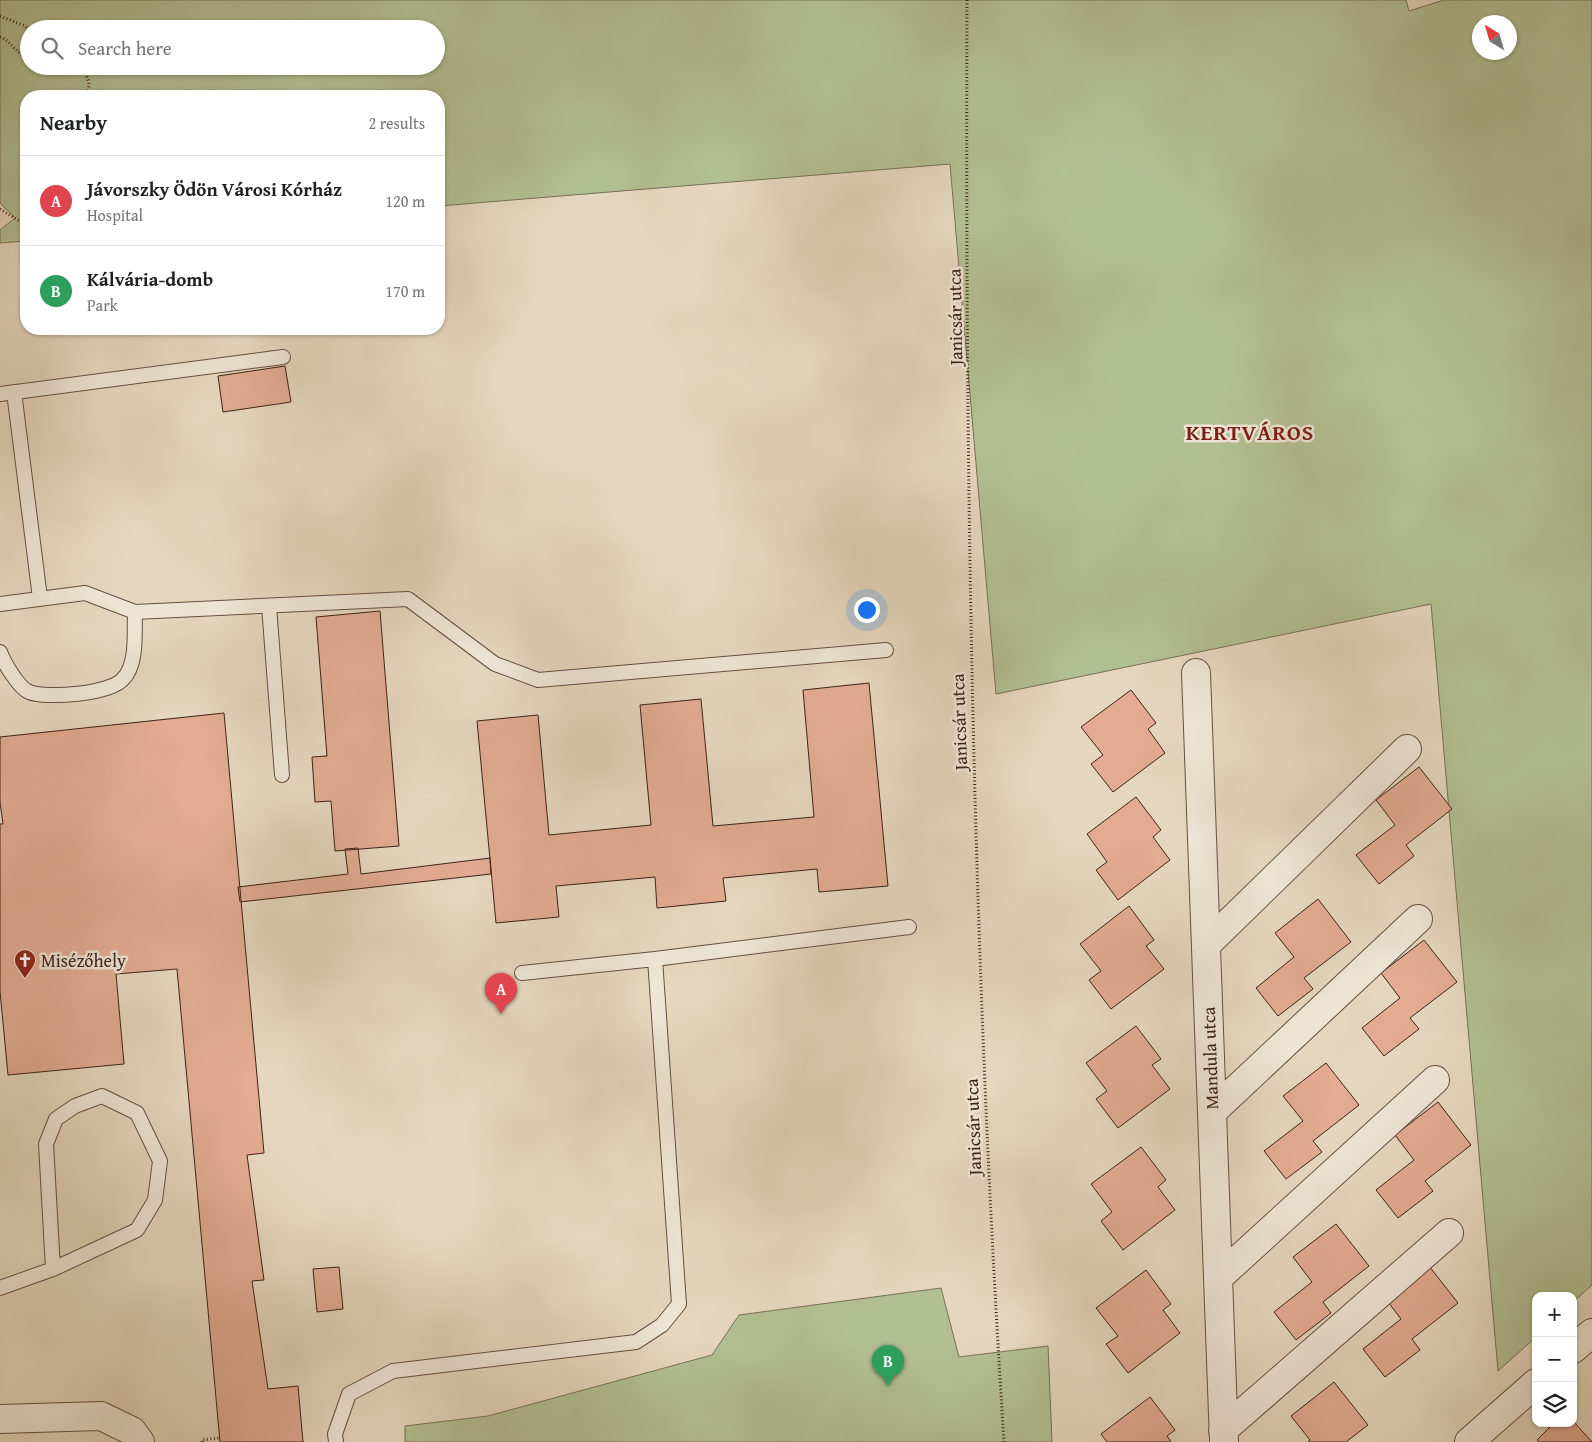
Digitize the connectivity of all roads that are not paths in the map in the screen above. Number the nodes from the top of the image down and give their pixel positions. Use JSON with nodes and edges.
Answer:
{"nodes":[{"id":1,"x":283,"y":357,"type":"dead end"},
{"id":2,"x":7,"y":393,"type":"edge"},
{"id":3,"x":40,"y":598,"type":"junction"},
{"id":4,"x":0,"y":604,"type":"edge"},
{"id":5,"x":269,"y":606,"type":"junction"},
{"id":6,"x":135,"y":612,"type":"junction"},
{"id":7,"x":886,"y":650,"type":"dead end"},
{"id":8,"x":0,"y":652,"type":"edge"},
{"id":9,"x":1196,"y":673,"type":"dead end"},
{"id":10,"x":1407,"y":749,"type":"dead end"},
{"id":11,"x":282,"y":775,"type":"dead end"},
{"id":12,"x":1418,"y":919,"type":"dead end"},
{"id":13,"x":909,"y":927,"type":"dead end"},
{"id":14,"x":1206,"y":945,"type":"junction"},
{"id":15,"x":655,"y":959,"type":"junction"},
{"id":16,"x":522,"y":973,"type":"dead end"},
{"id":17,"x":1435,"y":1080,"type":"dead end"},
{"id":18,"x":1212,"y":1112,"type":"junction"},
{"id":19,"x":1449,"y":1233,"type":"dead end"},
{"id":20,"x":53,"y":1269,"type":"junction"},
{"id":21,"x":1218,"y":1278,"type":"junction"},
{"id":22,"x":0,"y":1288,"type":"edge"},
{"id":23,"x":1592,"y":1333,"type":"edge"},
{"id":24,"x":1577,"y":1346,"type":"edge"},
{"id":25,"x":1532,"y":1387,"type":"edge"},
{"id":26,"x":0,"y":1419,"type":"edge"},
{"id":27,"x":1224,"y":1436,"type":"edge"},
{"id":28,"x":140,"y":1442,"type":"edge"},
{"id":29,"x":336,"y":1442,"type":"edge"},
{"id":30,"x":1469,"y":1442,"type":"edge"}],
"edges":[{"from":1,"to":2,"type":"lane"},
{"from":2,"to":3,"type":"lane"},
{"from":3,"to":4,"type":"lane"},
{"from":3,"to":6,"type":"lane"},
{"from":5,"to":6,"type":"lane"},
{"from":5,"to":7,"type":"lane"},
{"from":5,"to":11,"type":"lane"},
{"from":6,"to":8,"type":"lane"},
{"from":9,"to":14,"type":"street","name":"Mandula utca"},
{"from":10,"to":14,"type":"street"},
{"from":12,"to":18,"type":"street"},
{"from":13,"to":15,"type":"lane"},
{"from":14,"to":18,"type":"street","name":"Mandula utca"},
{"from":15,"to":16,"type":"lane"},
{"from":15,"to":29,"type":"lane"},
{"from":17,"to":21,"type":"street"},
{"from":18,"to":21,"type":"street","name":"Mandula utca"},
{"from":19,"to":27,"type":"street"},
{"from":20,"to":20,"type":"lane"},
{"from":20,"to":22,"type":"lane"},
{"from":21,"to":27,"type":"street","name":"Mandula utca"},
{"from":23,"to":24,"type":"street"},
{"from":25,"to":30,"type":"street"},
{"from":26,"to":28,"type":"street"}]}
